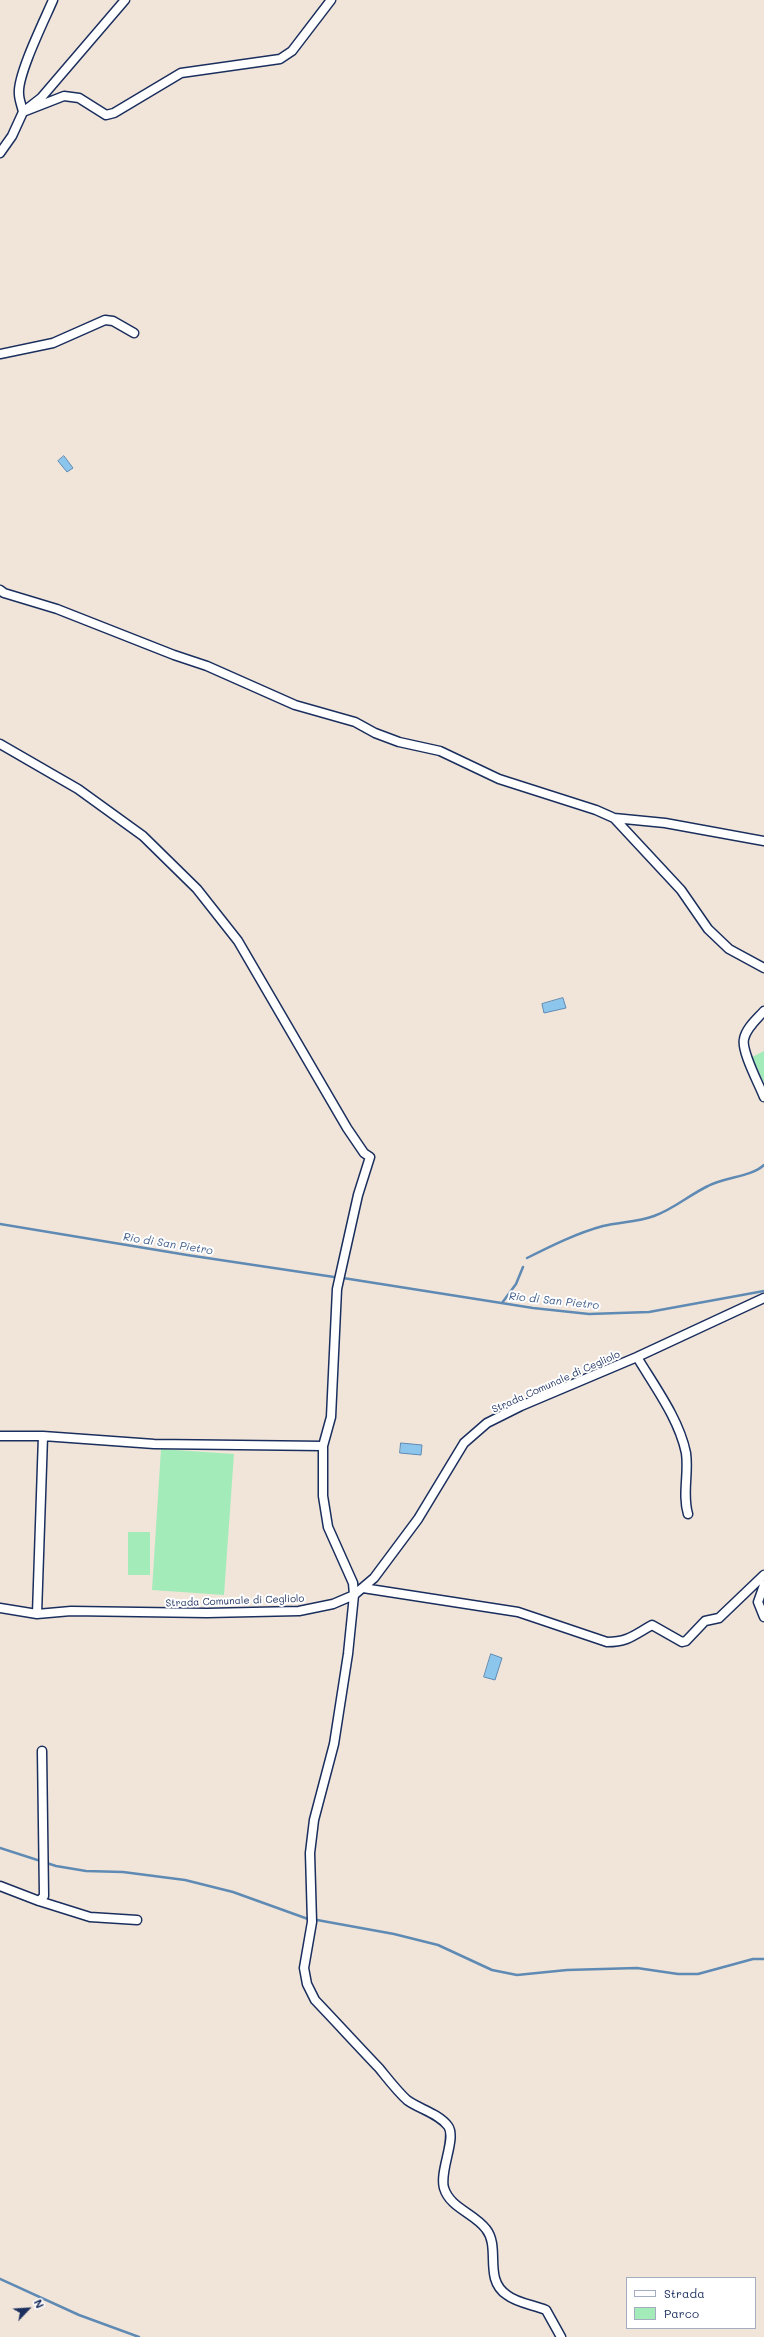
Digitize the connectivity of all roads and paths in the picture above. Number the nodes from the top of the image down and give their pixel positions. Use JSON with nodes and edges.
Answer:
{"nodes":[{"id":1,"x":53,"y":0,"type":"edge"},
{"id":2,"x":125,"y":0,"type":"edge"},
{"id":3,"x":331,"y":0,"type":"edge"},
{"id":4,"x":23,"y":112,"type":"junction"},
{"id":5,"x":0,"y":153,"type":"edge"},
{"id":6,"x":134,"y":333,"type":"dead end"},
{"id":7,"x":0,"y":354,"type":"edge"},
{"id":8,"x":0,"y":590,"type":"edge"},
{"id":9,"x":0,"y":744,"type":"edge"},
{"id":10,"x":614,"y":818,"type":"junction"},
{"id":11,"x":764,"y":841,"type":"edge"},
{"id":12,"x":764,"y":968,"type":"edge"},
{"id":13,"x":764,"y":1011,"type":"edge"},
{"id":14,"x":764,"y":1097,"type":"edge"},
{"id":15,"x":764,"y":1298,"type":"edge"},
{"id":16,"x":637,"y":1357,"type":"junction"},
{"id":17,"x":0,"y":1436,"type":"edge"},
{"id":18,"x":43,"y":1436,"type":"junction"},
{"id":19,"x":323,"y":1446,"type":"junction"},
{"id":20,"x":688,"y":1514,"type":"dead end"},
{"id":21,"x":764,"y":1575,"type":"edge"},
{"id":22,"x":764,"y":1585,"type":"edge"},
{"id":23,"x":363,"y":1588,"type":"junction"},
{"id":24,"x":354,"y":1595,"type":"junction"},
{"id":25,"x":0,"y":1608,"type":"edge"},
{"id":26,"x":37,"y":1614,"type":"junction"},
{"id":27,"x":764,"y":1617,"type":"edge"},
{"id":28,"x":42,"y":1751,"type":"dead end"},
{"id":29,"x":0,"y":1886,"type":"edge"},
{"id":30,"x":39,"y":1901,"type":"junction"},
{"id":31,"x":137,"y":1920,"type":"dead end"},
{"id":32,"x":561,"y":2337,"type":"edge"}],
"edges":[{"from":1,"to":4,"type":"street"},
{"from":2,"to":4,"type":"street"},
{"from":3,"to":4,"type":"street"},
{"from":4,"to":5,"type":"street"},
{"from":6,"to":7,"type":"street"},
{"from":8,"to":10,"type":"street"},
{"from":9,"to":19,"type":"street"},
{"from":10,"to":11,"type":"street"},
{"from":10,"to":12,"type":"street"},
{"from":13,"to":14,"type":"street"},
{"from":15,"to":16,"type":"street","name":"Strada Comunale di Cegliolo"},
{"from":16,"to":20,"type":"street"},
{"from":16,"to":23,"type":"street","name":"Strada Comunale di Cegliolo"},
{"from":17,"to":18,"type":"street"},
{"from":18,"to":19,"type":"street"},
{"from":18,"to":26,"type":"street"},
{"from":19,"to":24,"type":"street"},
{"from":21,"to":23,"type":"street"},
{"from":22,"to":27,"type":"street"},
{"from":23,"to":24,"type":"street","name":"Strada Comunale di Cegliolo"},
{"from":24,"to":26,"type":"street","name":"Strada Comunale di Cegliolo"},
{"from":24,"to":32,"type":"street"},
{"from":25,"to":26,"type":"street","name":"Strada Comunale di Cegliolo"},
{"from":28,"to":30,"type":"street"},
{"from":29,"to":30,"type":"street"},
{"from":30,"to":31,"type":"street"}]}
